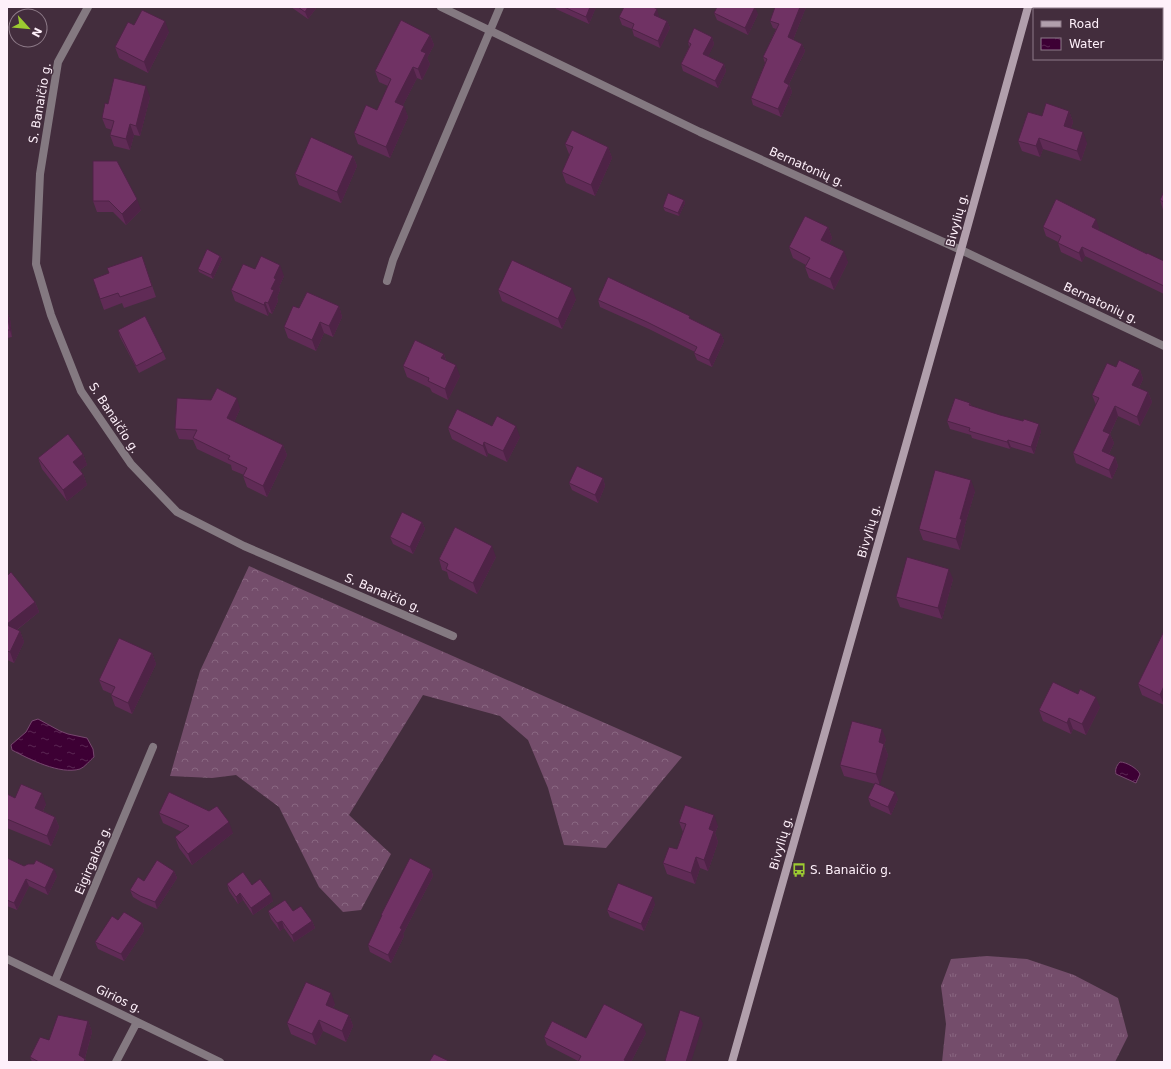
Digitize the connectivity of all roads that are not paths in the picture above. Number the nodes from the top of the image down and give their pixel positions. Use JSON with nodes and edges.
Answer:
{"nodes":[{"id":1,"x":88,"y":7,"type":"edge"},
{"id":2,"x":441,"y":7,"type":"edge"},
{"id":3,"x":500,"y":7,"type":"edge"},
{"id":4,"x":1028,"y":7,"type":"edge"},
{"id":5,"x":490,"y":30,"type":"junction"},
{"id":6,"x":961,"y":250,"type":"junction"},
{"id":7,"x":387,"y":281,"type":"dead end"},
{"id":8,"x":1164,"y":346,"type":"edge"},
{"id":9,"x":453,"y":636,"type":"dead end"},
{"id":10,"x":153,"y":747,"type":"dead end"},
{"id":11,"x":7,"y":959,"type":"edge"},
{"id":12,"x":55,"y":981,"type":"junction"},
{"id":13,"x":137,"y":1022,"type":"junction"},
{"id":14,"x":116,"y":1062,"type":"edge"},
{"id":15,"x":220,"y":1062,"type":"edge"},
{"id":16,"x":732,"y":1062,"type":"edge"}],
"edges":[{"from":1,"to":9,"type":"street","name":"S. Banaičio g."},
{"from":2,"to":5,"type":"street","name":"Bernatonių g."},
{"from":3,"to":5,"type":"street"},
{"from":4,"to":6,"type":"street","name":"Bivylių g."},
{"from":5,"to":6,"type":"street","name":"Bernatonių g."},
{"from":5,"to":7,"type":"street"},
{"from":6,"to":8,"type":"street","name":"Bernatonių g."},
{"from":6,"to":16,"type":"street","name":"Bivylių g."},
{"from":10,"to":12,"type":"street","name":"Eigirgalos g."},
{"from":11,"to":12,"type":"street","name":"Girios g."},
{"from":12,"to":13,"type":"street","name":"Girios g."},
{"from":13,"to":14,"type":"street"},
{"from":13,"to":15,"type":"street","name":"Girios g."}]}
